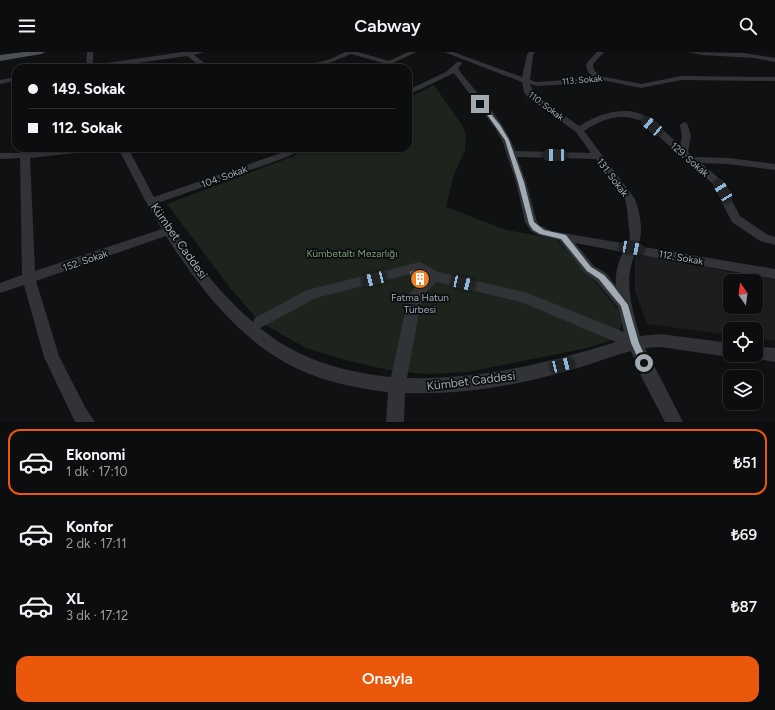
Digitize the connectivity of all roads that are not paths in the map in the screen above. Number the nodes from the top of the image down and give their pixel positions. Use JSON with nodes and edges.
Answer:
{"nodes":[{"id":1,"x":18,"y":52,"type":"edge"},
{"id":2,"x":41,"y":52,"type":"edge"},
{"id":3,"x":90,"y":52,"type":"edge"},
{"id":4,"x":201,"y":52,"type":"edge"},
{"id":5,"x":350,"y":52,"type":"edge"},
{"id":6,"x":413,"y":52,"type":"edge"},
{"id":7,"x":447,"y":52,"type":"edge"},
{"id":8,"x":470,"y":52,"type":"edge"},
{"id":9,"x":532,"y":52,"type":"edge"},
{"id":10,"x":601,"y":52,"type":"edge"},
{"id":11,"x":691,"y":52,"type":"edge"},
{"id":12,"x":187,"y":53,"type":"edge"},
{"id":13,"x":760,"y":54,"type":"edge"},
{"id":14,"x":0,"y":55,"type":"edge"},
{"id":15,"x":0,"y":58,"type":"edge"},
{"id":16,"x":464,"y":58,"type":"junction"},
{"id":17,"x":775,"y":60,"type":"edge"},
{"id":18,"x":390,"y":63,"type":"joint"},
{"id":19,"x":89,"y":64,"type":"edge"},
{"id":20,"x":115,"y":64,"type":"edge"},
{"id":21,"x":202,"y":64,"type":"edge"},
{"id":22,"x":316,"y":64,"type":"edge"},
{"id":23,"x":454,"y":69,"type":"junction"},
{"id":24,"x":597,"y":78,"type":"junction"},
{"id":25,"x":775,"y":79,"type":"edge"},
{"id":26,"x":12,"y":80,"type":"edge"},
{"id":27,"x":525,"y":81,"type":"junction"},
{"id":28,"x":0,"y":82,"type":"edge"},
{"id":29,"x":412,"y":91,"type":"edge"},
{"id":30,"x":684,"y":125,"type":"dead end"},
{"id":31,"x":579,"y":130,"type":"junction"},
{"id":32,"x":25,"y":152,"type":"edge"},
{"id":33,"x":69,"y":152,"type":"edge"},
{"id":34,"x":126,"y":152,"type":"edge"},
{"id":35,"x":290,"y":152,"type":"edge"},
{"id":36,"x":513,"y":154,"type":"junction"},
{"id":37,"x":0,"y":156,"type":"edge"},
{"id":38,"x":597,"y":156,"type":"junction"},
{"id":39,"x":687,"y":157,"type":"junction"},
{"id":40,"x":775,"y":167,"type":"edge"},
{"id":41,"x":151,"y":202,"type":"junction"},
{"id":42,"x":169,"y":231,"type":"junction"},
{"id":43,"x":563,"y":237,"type":"junction"},
{"id":44,"x":775,"y":241,"type":"edge"},
{"id":45,"x":632,"y":248,"type":"junction"},
{"id":46,"x":775,"y":274,"type":"edge"},
{"id":47,"x":434,"y":276,"type":"junction"},
{"id":48,"x":29,"y":278,"type":"junction"},
{"id":49,"x":0,"y":288,"type":"edge"},
{"id":50,"x":624,"y":305,"type":"junction"},
{"id":51,"x":260,"y":322,"type":"dead end"},
{"id":52,"x":635,"y":343,"type":"junction"},
{"id":53,"x":723,"y":349,"type":"edge"},
{"id":54,"x":763,"y":354,"type":"edge"},
{"id":55,"x":775,"y":355,"type":"edge"},
{"id":56,"x":397,"y":387,"type":"junction"},
{"id":57,"x":86,"y":422,"type":"edge"},
{"id":58,"x":395,"y":422,"type":"edge"},
{"id":59,"x":674,"y":422,"type":"edge"}],
"edges":[{"from":1,"to":14,"type":"main road"},
{"from":2,"to":15,"type":"main road"},
{"from":3,"to":19,"type":"street"},
{"from":4,"to":12,"type":"street"},
{"from":5,"to":18,"type":"street"},
{"from":5,"to":22,"type":"street"},
{"from":6,"to":18,"type":"street"},
{"from":7,"to":16,"type":"street","name":"113. Sokak"},
{"from":8,"to":16,"type":"street"},
{"from":9,"to":27,"type":"street","name":"110. Sokak"},
{"from":10,"to":24,"type":"street"},
{"from":11,"to":13,"type":"street"},
{"from":12,"to":20,"type":"street"},
{"from":12,"to":21,"type":"street"},
{"from":13,"to":17,"type":"street"},
{"from":16,"to":23,"type":"street"},
{"from":16,"to":27,"type":"street","name":"113. Sokak"},
{"from":23,"to":29,"type":"street"},
{"from":23,"to":36,"type":"street","name":"112. Sokak"},
{"from":24,"to":25,"type":"street","name":"113. Sokak"},
{"from":24,"to":27,"type":"street","name":"113. Sokak"},
{"from":26,"to":28,"type":"street"},
{"from":27,"to":31,"type":"street","name":"110. Sokak"},
{"from":30,"to":39,"type":"street"},
{"from":31,"to":38,"type":"street","name":"131. Sokak"},
{"from":31,"to":39,"type":"street","name":"129. Sokak"},
{"from":32,"to":33,"type":"street"},
{"from":32,"to":37,"type":"street"},
{"from":32,"to":48,"type":"street"},
{"from":34,"to":41,"type":"street","name":"Kümbet Caddesi"},
{"from":35,"to":41,"type":"street","name":"104. Sokak"},
{"from":36,"to":38,"type":"street"},
{"from":36,"to":43,"type":"street","name":"112. Sokak"},
{"from":38,"to":45,"type":"street","name":"131. Sokak"},
{"from":39,"to":40,"type":"street"},
{"from":39,"to":44,"type":"street","name":"129. Sokak"},
{"from":41,"to":42,"type":"street","name":"Kümbet Caddesi"},
{"from":42,"to":48,"type":"street","name":"152. Sokak"},
{"from":42,"to":56,"type":"street","name":"Kümbet Caddesi"},
{"from":43,"to":45,"type":"street","name":"112. Sokak"},
{"from":43,"to":50,"type":"street"},
{"from":45,"to":46,"type":"street","name":"112. Sokak"},
{"from":45,"to":50,"type":"street","name":"131. Sokak"},
{"from":47,"to":51,"type":"street"},
{"from":47,"to":52,"type":"street"},
{"from":47,"to":56,"type":"street"},
{"from":48,"to":49,"type":"street","name":"152. Sokak"},
{"from":48,"to":57,"type":"street"},
{"from":50,"to":52,"type":"street"},
{"from":52,"to":53,"type":"street","name":"Kümbet Caddesi"},
{"from":52,"to":56,"type":"street","name":"Kümbet Caddesi"},
{"from":52,"to":59,"type":"street"},
{"from":54,"to":55,"type":"street"},
{"from":56,"to":58,"type":"street"}]}
